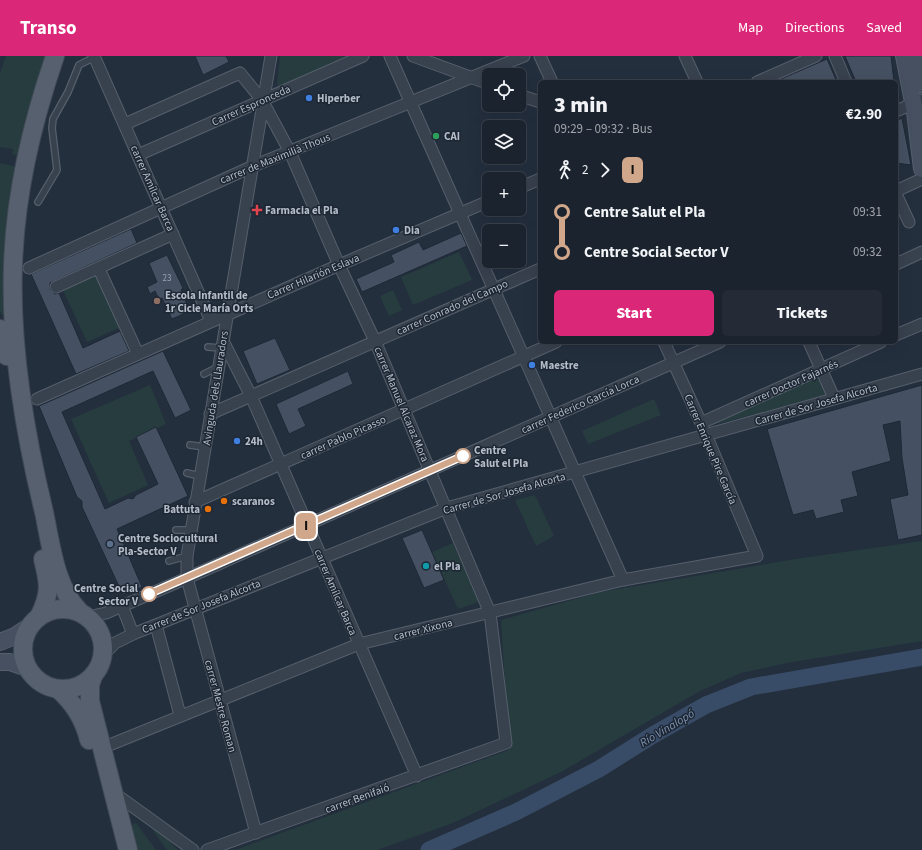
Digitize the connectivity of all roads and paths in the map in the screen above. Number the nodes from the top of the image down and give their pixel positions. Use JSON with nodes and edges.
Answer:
{"nodes":[{"id":1,"x":55,"y":56,"type":"edge"},
{"id":2,"x":271,"y":56,"type":"edge"},
{"id":3,"x":363,"y":56,"type":"edge"},
{"id":4,"x":390,"y":56,"type":"edge"},
{"id":5,"x":413,"y":56,"type":"edge"},
{"id":6,"x":524,"y":56,"type":"edge"},
{"id":7,"x":540,"y":56,"type":"edge"},
{"id":8,"x":685,"y":56,"type":"edge"},
{"id":9,"x":816,"y":56,"type":"edge"},
{"id":10,"x":835,"y":56,"type":"edge"},
{"id":11,"x":904,"y":56,"type":"edge"},
{"id":12,"x":917,"y":56,"type":"edge"},
{"id":13,"x":94,"y":57,"type":"edge"},
{"id":14,"x":472,"y":77,"type":"junction"},
{"id":15,"x":551,"y":80,"type":"edge"},
{"id":16,"x":696,"y":80,"type":"edge"},
{"id":17,"x":762,"y":80,"type":"edge"},
{"id":18,"x":845,"y":80,"type":"edge"},
{"id":19,"x":482,"y":81,"type":"edge"},
{"id":20,"x":922,"y":84,"type":"edge"},
{"id":21,"x":526,"y":97,"type":"edge"},
{"id":22,"x":262,"y":100,"type":"junction"},
{"id":23,"x":538,"y":101,"type":"edge"},
{"id":24,"x":411,"y":102,"type":"junction"},
{"id":25,"x":918,"y":102,"type":"edge"},
{"id":26,"x":898,"y":110,"type":"edge"},
{"id":27,"x":125,"y":124,"type":"junction"},
{"id":28,"x":290,"y":152,"type":"junction"},
{"id":29,"x":138,"y":155,"type":"junction"},
{"id":30,"x":252,"y":167,"type":"junction"},
{"id":31,"x":922,"y":169,"type":"edge"},
{"id":32,"x":922,"y":179,"type":"edge"},
{"id":33,"x":538,"y":180,"type":"edge"},
{"id":34,"x":526,"y":185,"type":"edge"},
{"id":35,"x":898,"y":191,"type":"edge"},
{"id":36,"x":898,"y":196,"type":"edge"},
{"id":37,"x":38,"y":202,"type":"dead end"},
{"id":38,"x":482,"y":205,"type":"edge"},
{"id":39,"x":161,"y":208,"type":"junction"},
{"id":40,"x":462,"y":214,"type":"junction"},
{"id":41,"x":910,"y":222,"type":"dead end"},
{"id":42,"x":173,"y":234,"type":"junction"},
{"id":43,"x":922,"y":252,"type":"edge"},
{"id":44,"x":898,"y":263,"type":"edge"},
{"id":45,"x":339,"y":265,"type":"junction"},
{"id":46,"x":29,"y":268,"type":"dead end"},
{"id":47,"x":99,"y":268,"type":"junction"},
{"id":48,"x":538,"y":269,"type":"edge"},
{"id":49,"x":56,"y":287,"type":"dead end"},
{"id":50,"x":495,"y":288,"type":"junction"},
{"id":51,"x":226,"y":314,"type":"junction"},
{"id":52,"x":211,"y":321,"type":"junction"},
{"id":53,"x":922,"y":324,"type":"edge"},
{"id":54,"x":0,"y":329,"type":"edge"},
{"id":55,"x":898,"y":334,"type":"edge"},
{"id":56,"x":375,"y":341,"type":"junction"},
{"id":57,"x":552,"y":344,"type":"edge"},
{"id":58,"x":665,"y":344,"type":"edge"},
{"id":59,"x":715,"y":344,"type":"edge"},
{"id":60,"x":810,"y":344,"type":"edge"},
{"id":61,"x":877,"y":344,"type":"edge"},
{"id":62,"x":223,"y":346,"type":"junction"},
{"id":63,"x":208,"y":347,"type":"dead end"},
{"id":64,"x":138,"y":354,"type":"junction"},
{"id":65,"x":525,"y":356,"type":"junction"},
{"id":66,"x":673,"y":362,"type":"junction"},
{"id":67,"x":219,"y":367,"type":"junction"},
{"id":68,"x":821,"y":369,"type":"junction"},
{"id":69,"x":204,"y":374,"type":"dead end"},
{"id":70,"x":922,"y":374,"type":"edge"},
{"id":71,"x":251,"y":396,"type":"junction"},
{"id":72,"x":834,"y":398,"type":"junction"},
{"id":73,"x":37,"y":399,"type":"dead end"},
{"id":74,"x":404,"y":410,"type":"junction"},
{"id":75,"x":210,"y":414,"type":"junction"},
{"id":76,"x":551,"y":417,"type":"junction"},
{"id":77,"x":701,"y":424,"type":"junction"},
{"id":78,"x":706,"y":435,"type":"junction"},
{"id":79,"x":190,"y":445,"type":"dead end"},
{"id":80,"x":205,"y":447,"type":"junction"},
{"id":81,"x":281,"y":465,"type":"junction"},
{"id":82,"x":431,"y":470,"type":"junction"},
{"id":83,"x":575,"y":472,"type":"junction"},
{"id":84,"x":186,"y":473,"type":"dead end"},
{"id":85,"x":200,"y":476,"type":"junction"},
{"id":86,"x":195,"y":502,"type":"junction"},
{"id":87,"x":447,"y":508,"type":"junction"},
{"id":88,"x":307,"y":525,"type":"junction"},
{"id":89,"x":176,"y":530,"type":"dead end"},
{"id":90,"x":190,"y":530,"type":"junction"},
{"id":91,"x":187,"y":556,"type":"junction"},
{"id":92,"x":757,"y":556,"type":"joint"},
{"id":93,"x":322,"y":557,"type":"junction"},
{"id":94,"x":169,"y":561,"type":"dead end"},
{"id":95,"x":187,"y":578,"type":"junction"},
{"id":96,"x":623,"y":580,"type":"junction"},
{"id":97,"x":122,"y":606,"type":"junction"},
{"id":98,"x":195,"y":609,"type":"junction"},
{"id":99,"x":490,"y":613,"type":"junction"},
{"id":100,"x":83,"y":614,"type":"junction"},
{"id":101,"x":35,"y":621,"type":"junction"},
{"id":102,"x":156,"y":625,"type":"junction"},
{"id":103,"x":133,"y":634,"type":"junction"},
{"id":104,"x":0,"y":642,"type":"edge"},
{"id":105,"x":359,"y":644,"type":"junction"},
{"id":106,"x":104,"y":654,"type":"junction"},
{"id":107,"x":0,"y":662,"type":"edge"},
{"id":108,"x":27,"y":668,"type":"junction"},
{"id":109,"x":93,"y":676,"type":"junction"},
{"id":110,"x":58,"y":689,"type":"junction"},
{"id":111,"x":220,"y":699,"type":"junction"},
{"id":112,"x":180,"y":715,"type":"junction"},
{"id":113,"x":506,"y":743,"type":"joint"},
{"id":114,"x":102,"y":748,"type":"junction"},
{"id":115,"x":417,"y":776,"type":"junction"},
{"id":116,"x":114,"y":793,"type":"junction"},
{"id":117,"x":256,"y":833,"type":"junction"},
{"id":118,"x":116,"y":850,"type":"edge"},
{"id":119,"x":128,"y":850,"type":"edge"},
{"id":120,"x":193,"y":850,"type":"edge"},
{"id":121,"x":207,"y":850,"type":"edge"}],
"edges":[{"from":1,"to":100,"type":"main road"},
{"from":2,"to":22,"type":"street","name":"Avinguda dels Llauradors"},
{"from":3,"to":22,"type":"street","name":"Carrer Espronceda"},
{"from":4,"to":24,"type":"street"},
{"from":5,"to":14,"type":"street"},
{"from":6,"to":14,"type":"street","name":"carrer de Maximilià Thous"},
{"from":7,"to":15,"type":"street"},
{"from":8,"to":16,"type":"street"},
{"from":9,"to":17,"type":"street"},
{"from":10,"to":18,"type":"street"},
{"from":11,"to":25,"type":"main road"},
{"from":12,"to":20,"type":"main road"},
{"from":13,"to":27,"type":"street","name":"carrer Amílcar Barca"},
{"from":13,"to":37,"type":"lane"},
{"from":14,"to":19,"type":"street"},
{"from":14,"to":24,"type":"street","name":"carrer de Maximilià Thous"},
{"from":21,"to":23,"type":"street"},
{"from":22,"to":27,"type":"street","name":"carrer Manuel Alcaraz Mora"},
{"from":22,"to":28,"type":"street","name":"carrer Manuel Alcaraz Mora"},
{"from":22,"to":29,"type":"street","name":"Carrer Espronceda"},
{"from":22,"to":30,"type":"street","name":"Avinguda dels Llauradors"},
{"from":24,"to":28,"type":"street","name":"carrer de Maximilià Thous"},
{"from":24,"to":40,"type":"street"},
{"from":25,"to":26,"type":"street"},
{"from":25,"to":31,"type":"main road"},
{"from":27,"to":29,"type":"street","name":"carrer Amílcar Barca"},
{"from":28,"to":30,"type":"street","name":"carrer de Maximilià Thous"},
{"from":28,"to":45,"type":"street","name":"carrer Manuel Alcaraz Mora"},
{"from":29,"to":39,"type":"street","name":"carrer Amílcar Barca"},
{"from":30,"to":39,"type":"street","name":"carrer de Maximilià Thous"},
{"from":30,"to":51,"type":"street","name":"Avinguda dels Llauradors"},
{"from":32,"to":35,"type":"street"},
{"from":33,"to":34,"type":"street"},
{"from":36,"to":41,"type":"street"},
{"from":38,"to":40,"type":"street","name":"Carrer Hilarión Eslava"},
{"from":39,"to":42,"type":"street","name":"carrer Amílcar Barca"},
{"from":39,"to":46,"type":"street","name":"carrer de Maximilià Thous"},
{"from":40,"to":45,"type":"street","name":"Carrer Hilarión Eslava"},
{"from":40,"to":50,"type":"street"},
{"from":42,"to":47,"type":"street"},
{"from":42,"to":52,"type":"street","name":"carrer Amílcar Barca"},
{"from":43,"to":44,"type":"street"},
{"from":45,"to":51,"type":"street","name":"Carrer Hilarión Eslava"},
{"from":45,"to":56,"type":"street","name":"carrer Manuel Alcaraz Mora"},
{"from":47,"to":49,"type":"street"},
{"from":47,"to":64,"type":"street"},
{"from":48,"to":50,"type":"street","name":"carrer Conrado del Campo"},
{"from":50,"to":56,"type":"street","name":"carrer Conrado del Campo"},
{"from":50,"to":65,"type":"street"},
{"from":51,"to":52,"type":"street","name":"Carrer Hilarión Eslava"},
{"from":51,"to":62,"type":"street","name":"Avinguda dels Llauradors"},
{"from":52,"to":64,"type":"street","name":"Carrer Hilarión Eslava"},
{"from":53,"to":55,"type":"street"},
{"from":54,"to":101,"type":"main road"},
{"from":56,"to":71,"type":"street","name":"carrer Conrado del Campo"},
{"from":56,"to":74,"type":"street","name":"carrer Manuel Alcaraz Mora"},
{"from":57,"to":65,"type":"street","name":"carrer Pablo Picasso"},
{"from":58,"to":66,"type":"street","name":"Carrer Enrique Pire García"},
{"from":59,"to":66,"type":"street","name":"carrer Federico García Lorca"},
{"from":60,"to":68,"type":"street"},
{"from":61,"to":68,"type":"street","name":"carrer Doctor Fajarnés"},
{"from":62,"to":63,"type":"lane"},
{"from":62,"to":67,"type":"street","name":"Avinguda dels Llauradors"},
{"from":62,"to":71,"type":"street","name":"carrer Amílcar Barca"},
{"from":64,"to":73,"type":"street","name":"Carrer Hilarión Eslava"},
{"from":65,"to":74,"type":"street","name":"carrer Pablo Picasso"},
{"from":65,"to":76,"type":"street"},
{"from":66,"to":76,"type":"street","name":"carrer Federico García Lorca"},
{"from":66,"to":77,"type":"street","name":"Carrer Enrique Pire García"},
{"from":67,"to":69,"type":"lane"},
{"from":67,"to":75,"type":"street","name":"Avinguda dels Llauradors"},
{"from":68,"to":72,"type":"street"},
{"from":68,"to":77,"type":"street","name":"carrer Doctor Fajarnés"},
{"from":70,"to":72,"type":"street","name":"Carrer de Sor Josefa Alcorta"},
{"from":71,"to":75,"type":"street","name":"carrer Conrado del Campo"},
{"from":71,"to":81,"type":"street","name":"carrer Amílcar Barca"},
{"from":72,"to":78,"type":"street","name":"Carrer de Sor Josefa Alcorta"},
{"from":74,"to":81,"type":"street","name":"carrer Pablo Picasso"},
{"from":74,"to":82,"type":"street","name":"carrer Manuel Alcaraz Mora"},
{"from":75,"to":80,"type":"street","name":"Avinguda dels Llauradors"},
{"from":76,"to":82,"type":"street","name":"carrer Federico García Lorca"},
{"from":76,"to":83,"type":"street"},
{"from":77,"to":78,"type":"street","name":"Carrer Enrique Pire García"},
{"from":78,"to":83,"type":"street","name":"Carrer de Sor Josefa Alcorta"},
{"from":78,"to":92,"type":"street","name":"Carrer Enrique Pire García"},
{"from":79,"to":80,"type":"lane"},
{"from":80,"to":85,"type":"street","name":"Avinguda dels Llauradors"},
{"from":81,"to":86,"type":"street","name":"carrer Pablo Picasso"},
{"from":81,"to":88,"type":"street","name":"carrer Amílcar Barca"},
{"from":82,"to":87,"type":"street","name":"carrer Manuel Alcaraz Mora"},
{"from":82,"to":88,"type":"street","name":"carrer Federico García Lorca"},
{"from":83,"to":87,"type":"street","name":"Carrer de Sor Josefa Alcorta"},
{"from":83,"to":96,"type":"street"},
{"from":84,"to":85,"type":"lane"},
{"from":85,"to":86,"type":"street","name":"Avinguda dels Llauradors"},
{"from":86,"to":90,"type":"street","name":"Avinguda dels Llauradors"},
{"from":87,"to":93,"type":"street","name":"Carrer de Sor Josefa Alcorta"},
{"from":87,"to":99,"type":"street","name":"carrer Manuel Alcaraz Mora"},
{"from":88,"to":93,"type":"street","name":"carrer Amílcar Barca"},
{"from":88,"to":95,"type":"street","name":"carrer Federico García Lorca"},
{"from":89,"to":90,"type":"lane"},
{"from":90,"to":91,"type":"street","name":"Avinguda dels Llauradors"},
{"from":91,"to":94,"type":"lane"},
{"from":91,"to":95,"type":"street","name":"Avinguda dels Llauradors"},
{"from":92,"to":96,"type":"street","name":"carrer Xixona"},
{"from":93,"to":98,"type":"street","name":"Carrer de Sor Josefa Alcorta"},
{"from":93,"to":105,"type":"street","name":"carrer Amílcar Barca"},
{"from":95,"to":97,"type":"street","name":"carrer Federico García Lorca"},
{"from":95,"to":98,"type":"street","name":"carrer Mestre Roman"},
{"from":96,"to":99,"type":"street","name":"carrer Xixona"},
{"from":97,"to":100,"type":"street","name":"carrer Federico García Lorca"},
{"from":97,"to":103,"type":"street"},
{"from":98,"to":102,"type":"street","name":"Carrer de Sor Josefa Alcorta"},
{"from":98,"to":111,"type":"street","name":"carrer Mestre Roman"},
{"from":99,"to":105,"type":"street","name":"carrer Xixona"},
{"from":99,"to":113,"type":"street","name":"carrer Manuel Alcaraz Mora"},
{"from":100,"to":101,"type":"main road"},
{"from":100,"to":106,"type":"main road"},
{"from":101,"to":104,"type":"main road"},
{"from":101,"to":108,"type":"main road"},
{"from":102,"to":103,"type":"street","name":"Carrer de Sor Josefa Alcorta"},
{"from":102,"to":112,"type":"street"},
{"from":103,"to":106,"type":"street","name":"Carrer de Sor Josefa Alcorta"},
{"from":105,"to":111,"type":"street","name":"carrer Xixona"},
{"from":105,"to":115,"type":"street","name":"carrer Amílcar Barca"},
{"from":106,"to":109,"type":"main road"},
{"from":107,"to":108,"type":"main road"},
{"from":108,"to":110,"type":"main road"},
{"from":109,"to":110,"type":"main road"},
{"from":109,"to":114,"type":"main road"},
{"from":110,"to":118,"type":"main road"},
{"from":111,"to":112,"type":"street","name":"carrer Xixona"},
{"from":111,"to":117,"type":"street","name":"carrer Mestre Roman"},
{"from":112,"to":114,"type":"street","name":"carrer Xixona"},
{"from":113,"to":115,"type":"street","name":"carrer Benifaió"},
{"from":114,"to":116,"type":"main road"},
{"from":115,"to":117,"type":"street","name":"carrer Benifaió"},
{"from":116,"to":119,"type":"main road"},
{"from":116,"to":120,"type":"street"},
{"from":117,"to":121,"type":"street","name":"carrer Benifaió"}]}
